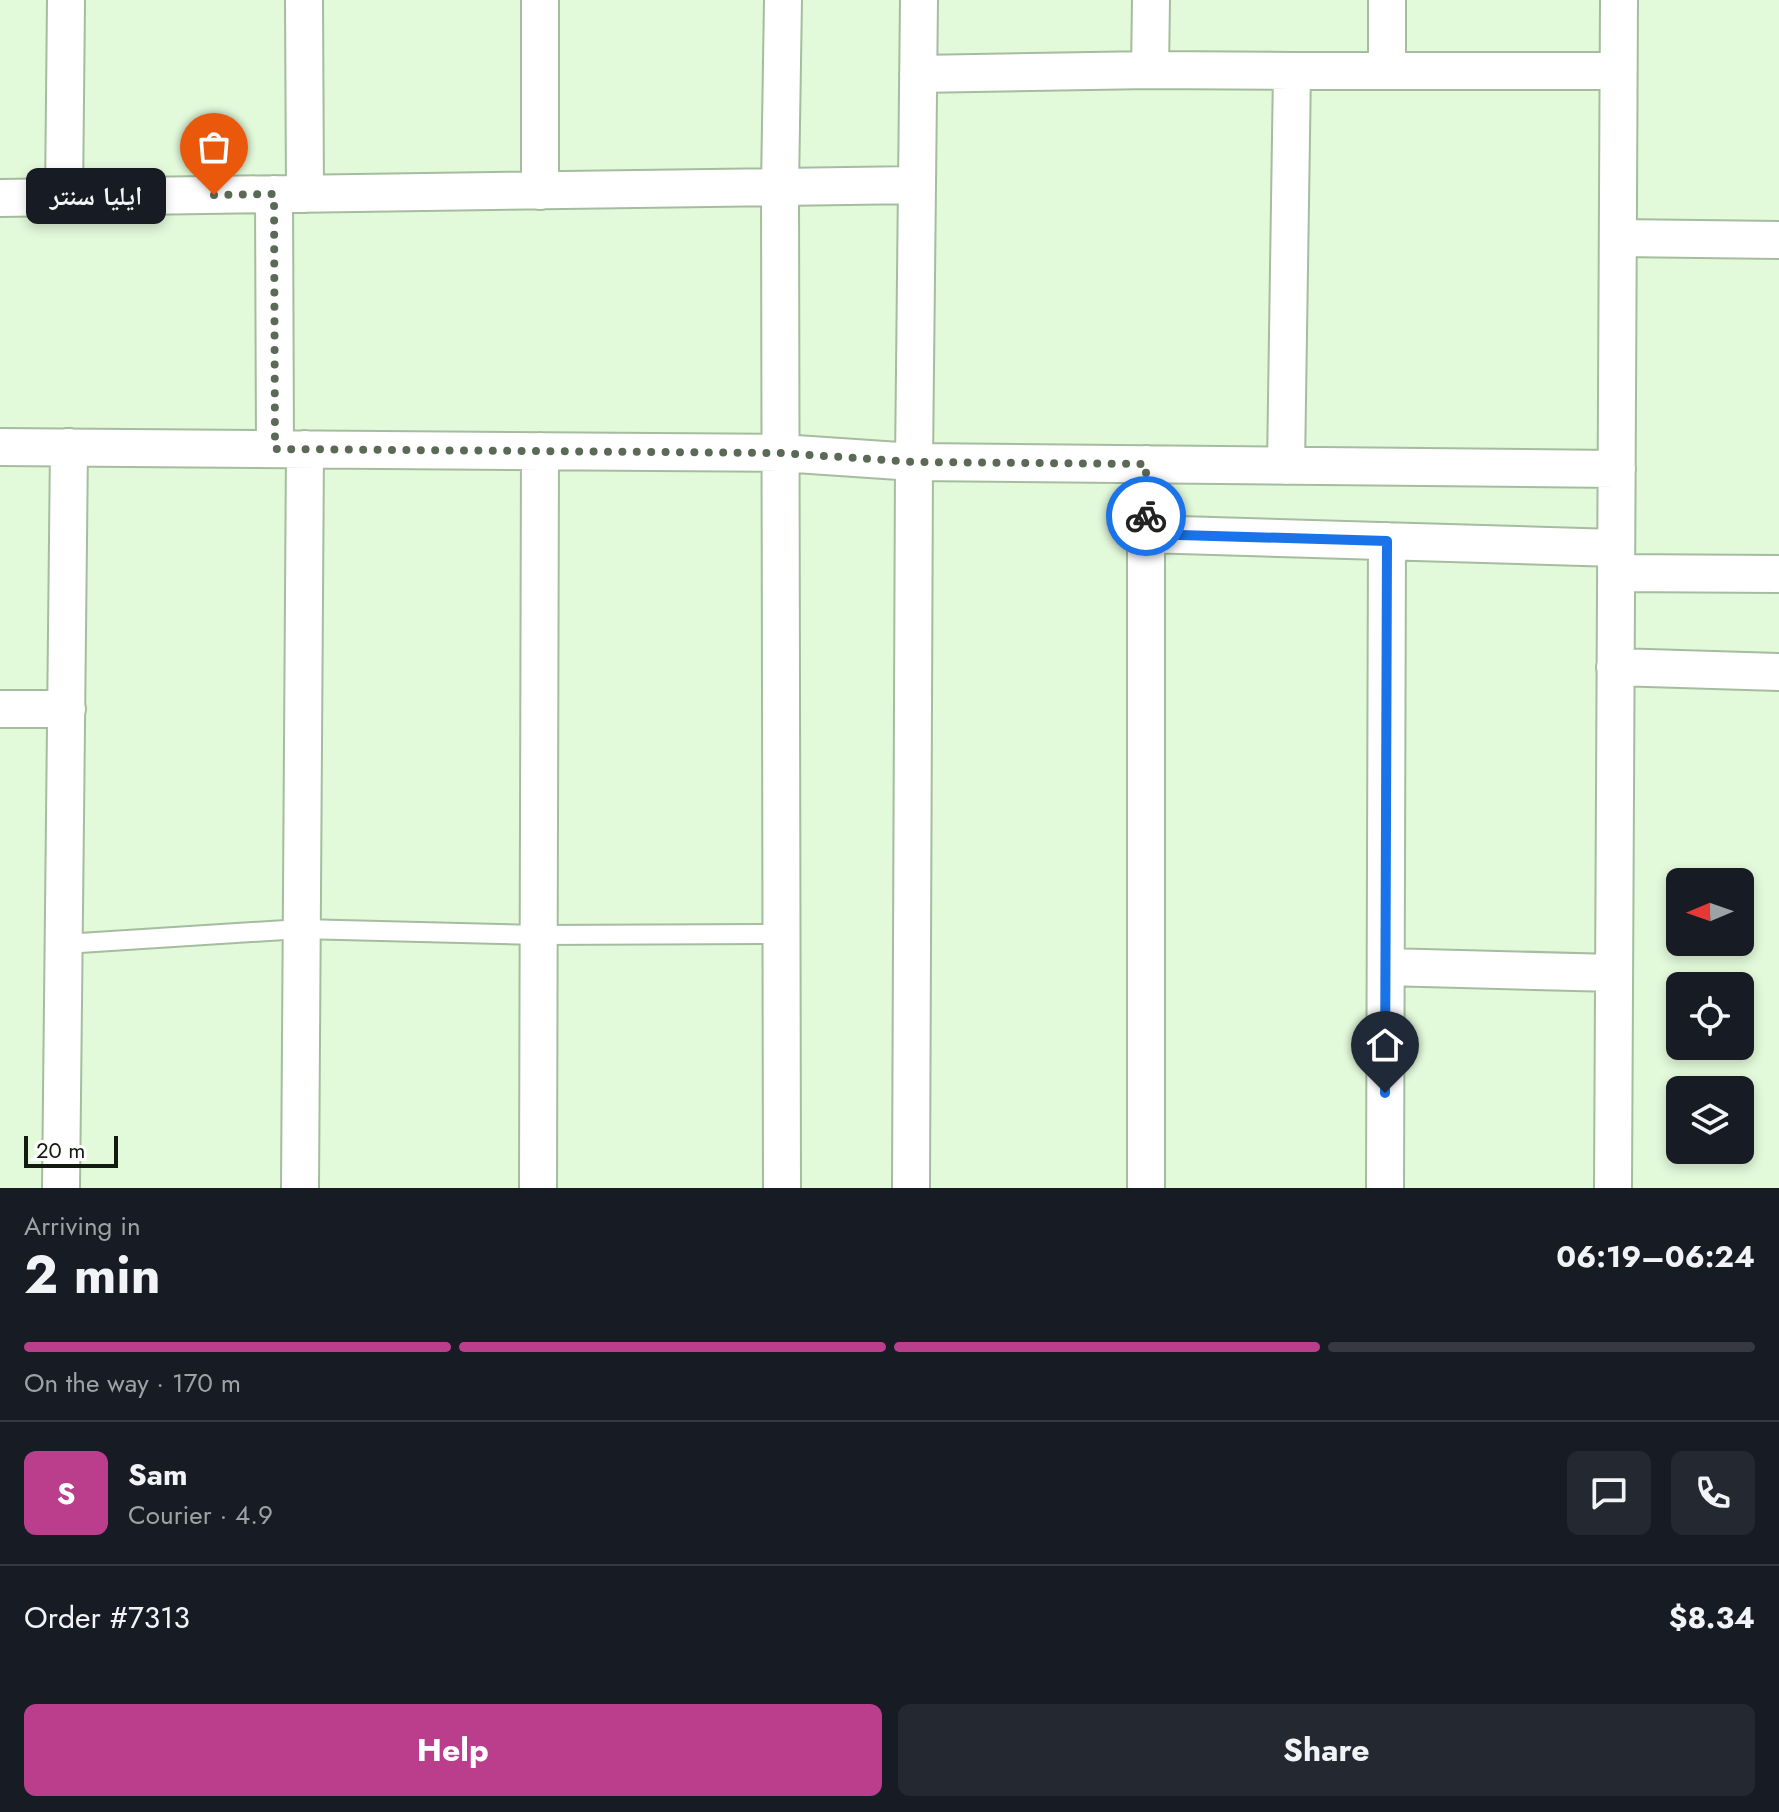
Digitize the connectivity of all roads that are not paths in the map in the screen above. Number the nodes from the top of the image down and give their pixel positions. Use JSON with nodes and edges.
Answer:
{"nodes":[{"id":1,"x":66,"y":0,"type":"edge"},
{"id":2,"x":304,"y":0,"type":"edge"},
{"id":3,"x":540,"y":0,"type":"edge"},
{"id":4,"x":783,"y":0,"type":"edge"},
{"id":5,"x":919,"y":0,"type":"edge"},
{"id":6,"x":1151,"y":0,"type":"edge"},
{"id":7,"x":1387,"y":0,"type":"edge"},
{"id":8,"x":1619,"y":0,"type":"edge"},
{"id":9,"x":1150,"y":70,"type":"junction"},
{"id":10,"x":1292,"y":71,"type":"junction"},
{"id":11,"x":1387,"y":71,"type":"junction"},
{"id":12,"x":1618,"y":71,"type":"junction"},
{"id":13,"x":918,"y":74,"type":"junction"},
{"id":14,"x":916,"y":185,"type":"junction"},
{"id":15,"x":780,"y":187,"type":"junction"},
{"id":16,"x":540,"y":191,"type":"junction"},
{"id":17,"x":290,"y":194,"type":"junction"},
{"id":18,"x":64,"y":197,"type":"junction"},
{"id":19,"x":0,"y":198,"type":"edge"},
{"id":20,"x":1618,"y":238,"type":"junction"},
{"id":21,"x":1779,"y":240,"type":"edge"},
{"id":22,"x":0,"y":447,"type":"edge"},
{"id":23,"x":69,"y":447,"type":"junction"},
{"id":24,"x":290,"y":449,"type":"junction"},
{"id":25,"x":540,"y":451,"type":"junction"},
{"id":26,"x":781,"y":453,"type":"junction"},
{"id":27,"x":914,"y":462,"type":"junction"},
{"id":28,"x":1146,"y":464,"type":"junction"},
{"id":29,"x":1286,"y":466,"type":"junction"},
{"id":30,"x":1617,"y":469,"type":"junction"},
{"id":31,"x":1146,"y":534,"type":"junction"},
{"id":32,"x":1387,"y":541,"type":"junction"},
{"id":33,"x":1616,"y":560,"type":"junction"},
{"id":34,"x":1779,"y":574,"type":"edge"},
{"id":35,"x":1615,"y":667,"type":"junction"},
{"id":36,"x":1779,"y":672,"type":"edge"},
{"id":37,"x":0,"y":709,"type":"edge"},
{"id":38,"x":67,"y":709,"type":"junction"},
{"id":39,"x":301,"y":929,"type":"junction"},
{"id":40,"x":780,"y":934,"type":"junction"},
{"id":41,"x":539,"y":935,"type":"junction"},
{"id":42,"x":64,"y":944,"type":"junction"},
{"id":43,"x":1386,"y":967,"type":"junction"},
{"id":44,"x":1614,"y":973,"type":"junction"},
{"id":45,"x":61,"y":1188,"type":"edge"},
{"id":46,"x":300,"y":1188,"type":"edge"},
{"id":47,"x":538,"y":1188,"type":"edge"},
{"id":48,"x":782,"y":1188,"type":"edge"},
{"id":49,"x":911,"y":1188,"type":"edge"},
{"id":50,"x":1146,"y":1188,"type":"edge"},
{"id":51,"x":1385,"y":1188,"type":"edge"},
{"id":52,"x":1613,"y":1188,"type":"edge"}],
"edges":[{"from":1,"to":18,"type":"street"},
{"from":2,"to":17,"type":"street"},
{"from":3,"to":16,"type":"street"},
{"from":4,"to":15,"type":"street"},
{"from":5,"to":13,"type":"street"},
{"from":6,"to":9,"type":"street"},
{"from":7,"to":11,"type":"street"},
{"from":8,"to":12,"type":"street"},
{"from":9,"to":10,"type":"street"},
{"from":9,"to":13,"type":"street"},
{"from":10,"to":11,"type":"street"},
{"from":10,"to":29,"type":"street"},
{"from":11,"to":12,"type":"street"},
{"from":12,"to":20,"type":"street"},
{"from":13,"to":14,"type":"street"},
{"from":14,"to":15,"type":"street"},
{"from":14,"to":27,"type":"street"},
{"from":15,"to":16,"type":"street"},
{"from":15,"to":26,"type":"street"},
{"from":16,"to":17,"type":"street"},
{"from":17,"to":18,"type":"street"},
{"from":17,"to":24,"type":"street"},
{"from":18,"to":19,"type":"street"},
{"from":20,"to":21,"type":"street"},
{"from":20,"to":30,"type":"street"},
{"from":22,"to":23,"type":"street"},
{"from":23,"to":24,"type":"street"},
{"from":23,"to":38,"type":"street"},
{"from":24,"to":25,"type":"street"},
{"from":24,"to":39,"type":"street"},
{"from":25,"to":26,"type":"street"},
{"from":25,"to":41,"type":"street"},
{"from":26,"to":27,"type":"street"},
{"from":26,"to":40,"type":"street"},
{"from":27,"to":28,"type":"street"},
{"from":27,"to":49,"type":"street"},
{"from":28,"to":29,"type":"street"},
{"from":28,"to":31,"type":"street"},
{"from":29,"to":30,"type":"street"},
{"from":30,"to":33,"type":"street"},
{"from":31,"to":32,"type":"street"},
{"from":31,"to":50,"type":"street"},
{"from":32,"to":33,"type":"street"},
{"from":32,"to":43,"type":"street"},
{"from":33,"to":34,"type":"street"},
{"from":33,"to":35,"type":"street"},
{"from":35,"to":36,"type":"street"},
{"from":35,"to":44,"type":"street"},
{"from":37,"to":38,"type":"street"},
{"from":38,"to":42,"type":"street"},
{"from":39,"to":41,"type":"lane"},
{"from":39,"to":42,"type":"lane"},
{"from":39,"to":46,"type":"street"},
{"from":40,"to":41,"type":"lane"},
{"from":40,"to":48,"type":"street"},
{"from":41,"to":47,"type":"street"},
{"from":42,"to":45,"type":"street"},
{"from":43,"to":44,"type":"street"},
{"from":43,"to":51,"type":"street"},
{"from":44,"to":52,"type":"street"}]}
